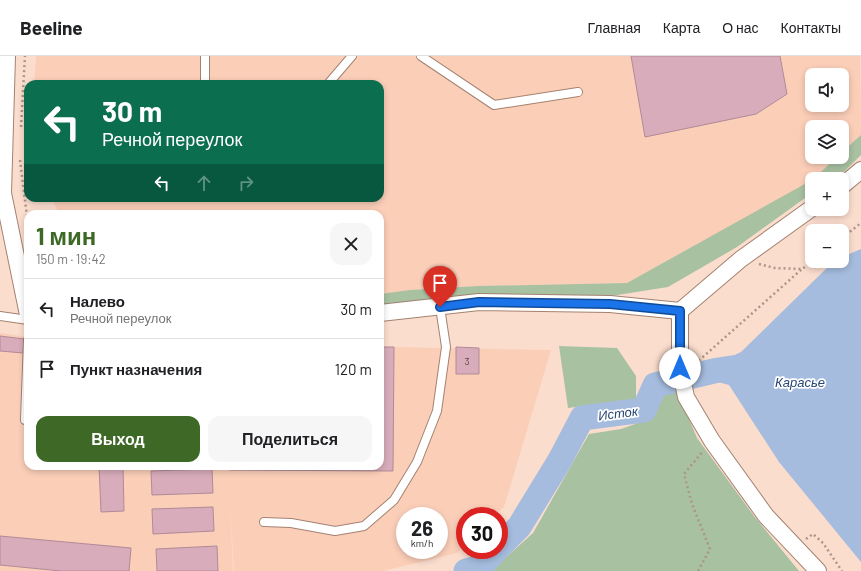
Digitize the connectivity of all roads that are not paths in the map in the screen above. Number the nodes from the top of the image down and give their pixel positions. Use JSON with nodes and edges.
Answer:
{"nodes":[{"id":1,"x":7,"y":56,"type":"edge"},
{"id":2,"x":205,"y":56,"type":"edge"},
{"id":3,"x":352,"y":56,"type":"edge"},
{"id":4,"x":421,"y":56,"type":"edge"},
{"id":5,"x":205,"y":80,"type":"edge"},
{"id":6,"x":331,"y":80,"type":"edge"},
{"id":7,"x":578,"y":92,"type":"dead end"},
{"id":8,"x":861,"y":170,"type":"edge"},
{"id":9,"x":849,"y":180,"type":"edge"},
{"id":10,"x":805,"y":213,"type":"edge"},
{"id":11,"x":24,"y":296,"type":"edge"},
{"id":12,"x":440,"y":307,"type":"junction"},
{"id":13,"x":680,"y":311,"type":"junction"},
{"id":14,"x":384,"y":313,"type":"edge"},
{"id":15,"x":0,"y":316,"type":"edge"},
{"id":16,"x":24,"y":319,"type":"edge"},
{"id":17,"x":264,"y":522,"type":"dead end"},
{"id":18,"x":818,"y":571,"type":"edge"}],
"edges":[{"from":1,"to":11,"type":"street"},
{"from":2,"to":5,"type":"lane"},
{"from":3,"to":6,"type":"lane"},
{"from":4,"to":7,"type":"lane"},
{"from":8,"to":9,"type":"street"},
{"from":10,"to":13,"type":"street"},
{"from":12,"to":13,"type":"street"},
{"from":12,"to":14,"type":"street"},
{"from":12,"to":17,"type":"lane"},
{"from":13,"to":18,"type":"street"},
{"from":15,"to":16,"type":"lane"}]}
